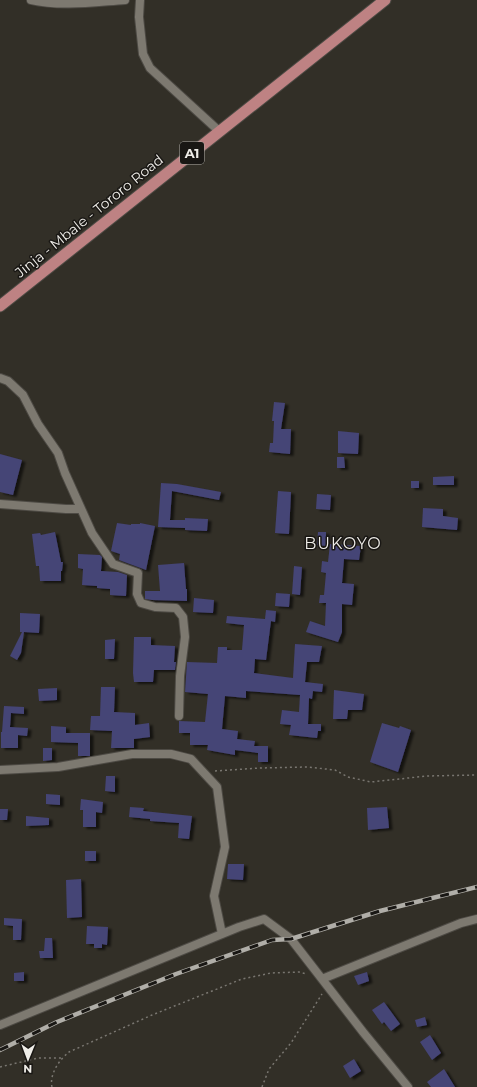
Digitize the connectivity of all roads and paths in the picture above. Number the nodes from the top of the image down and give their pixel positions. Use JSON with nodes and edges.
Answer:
{"nodes":[{"id":1,"x":31,"y":0,"type":"edge"},
{"id":2,"x":125,"y":0,"type":"edge"},
{"id":3,"x":140,"y":0,"type":"edge"},
{"id":4,"x":385,"y":0,"type":"edge"},
{"id":5,"x":219,"y":131,"type":"junction"},
{"id":6,"x":0,"y":306,"type":"edge"},
{"id":7,"x":0,"y":378,"type":"edge"},
{"id":8,"x":0,"y":504,"type":"edge"},
{"id":9,"x":81,"y":509,"type":"junction"},
{"id":10,"x":179,"y":716,"type":"dead end"},
{"id":11,"x":0,"y":770,"type":"edge"},
{"id":12,"x":203,"y":772,"type":"junction"},
{"id":13,"x":477,"y":775,"type":"edge"},
{"id":14,"x":477,"y":919,"type":"edge"},
{"id":15,"x":222,"y":934,"type":"junction"},
{"id":16,"x":307,"y":974,"type":"dead end"},
{"id":17,"x":324,"y":982,"type":"junction"},
{"id":18,"x":0,"y":1025,"type":"edge"},
{"id":19,"x":62,"y":1058,"type":"junction"},
{"id":20,"x":0,"y":1067,"type":"edge"},
{"id":21,"x":52,"y":1087,"type":"edge"},
{"id":22,"x":262,"y":1087,"type":"edge"},
{"id":23,"x":408,"y":1087,"type":"edge"}],
"edges":[{"from":1,"to":2,"type":"street"},
{"from":3,"to":5,"type":"street"},
{"from":4,"to":5,"type":"main road","name":"Jinja - Mbale - Tororo Road","number":"A1"},
{"from":5,"to":6,"type":"main road","name":"Jinja - Mbale - Tororo Road","number":"A1"},
{"from":7,"to":9,"type":"street"},
{"from":8,"to":9,"type":"street"},
{"from":9,"to":10,"type":"street"},
{"from":11,"to":12,"type":"street"},
{"from":12,"to":13,"type":"path"},
{"from":12,"to":15,"type":"street"},
{"from":14,"to":17,"type":"street"},
{"from":15,"to":17,"type":"street"},
{"from":15,"to":18,"type":"street"},
{"from":16,"to":19,"type":"path"},
{"from":17,"to":22,"type":"path"},
{"from":17,"to":23,"type":"street"},
{"from":19,"to":20,"type":"path"},
{"from":19,"to":21,"type":"path"}]}
